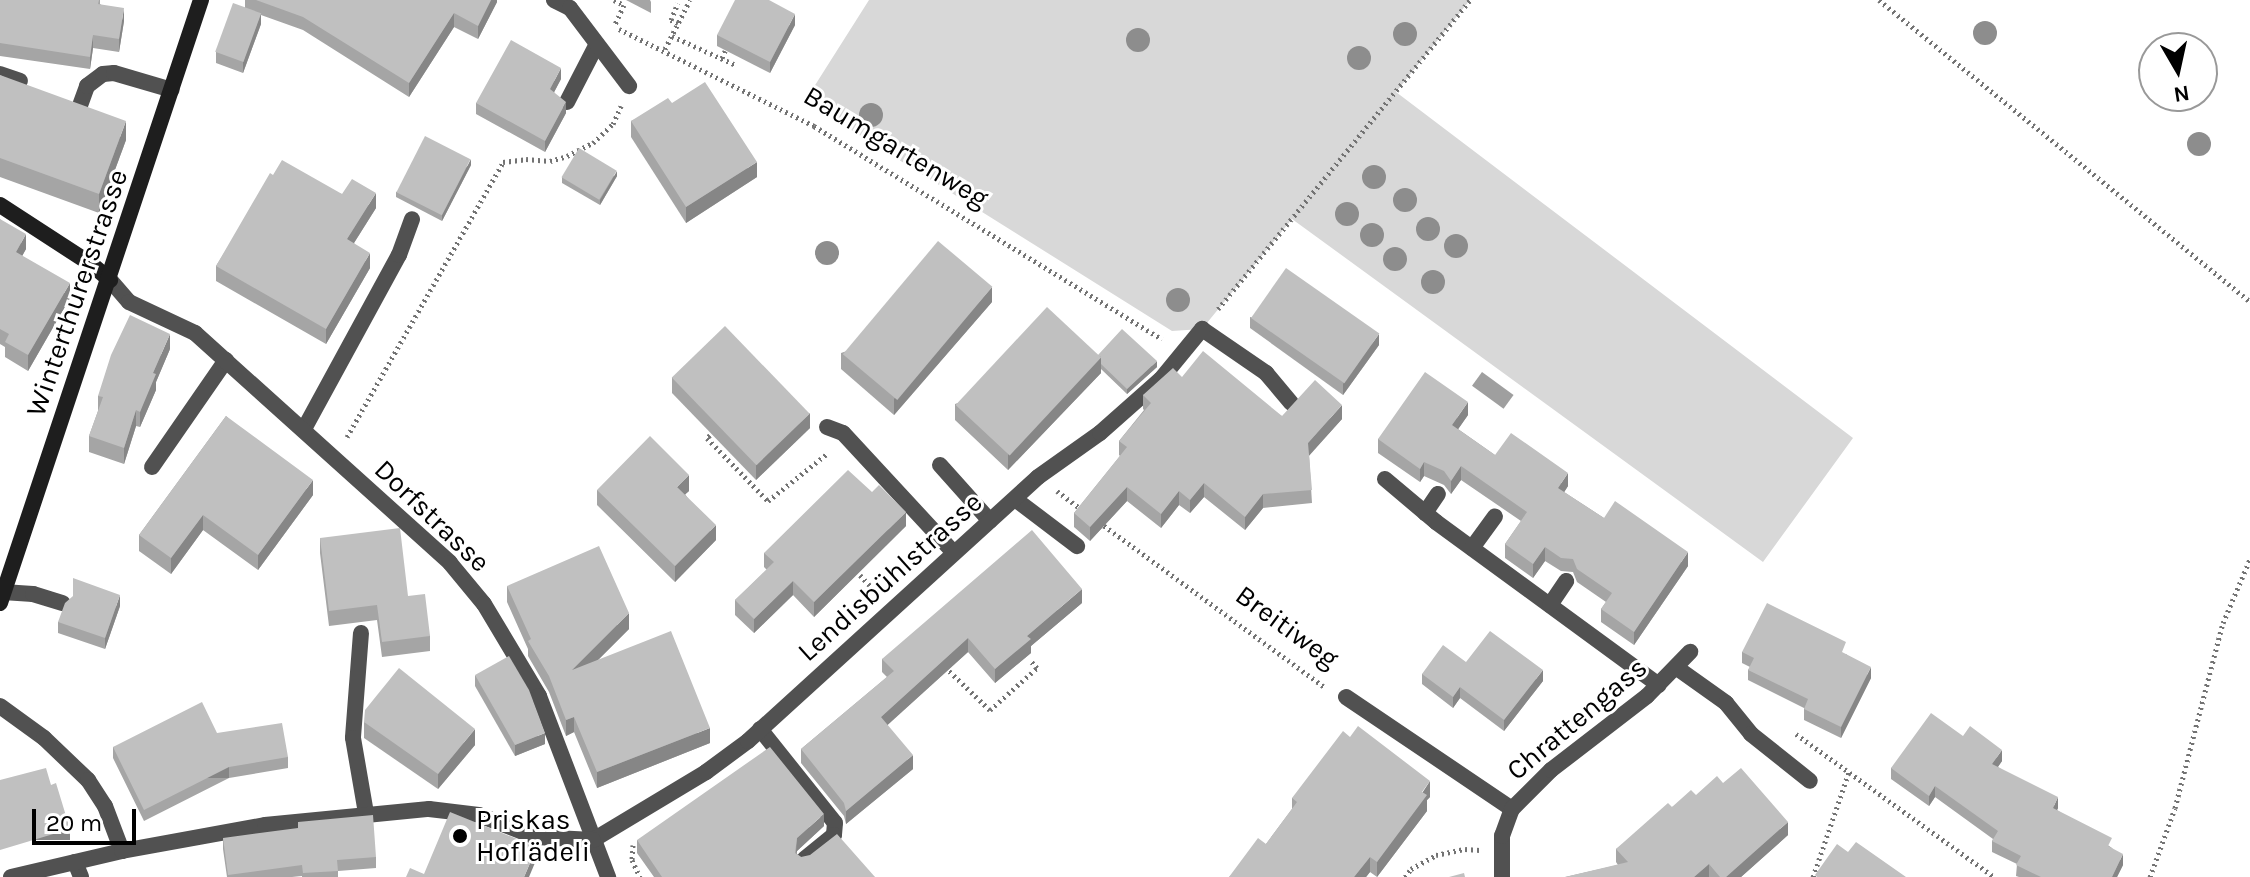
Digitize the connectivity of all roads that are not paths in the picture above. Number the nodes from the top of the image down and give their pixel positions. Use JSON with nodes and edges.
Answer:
{"nodes":[{"id":1,"x":201,"y":0,"type":"edge"},
{"id":2,"x":554,"y":0,"type":"edge"},
{"id":3,"x":597,"y":44,"type":"junction"},
{"id":4,"x":0,"y":74,"type":"edge"},
{"id":5,"x":20,"y":81,"type":"edge"},
{"id":6,"x":629,"y":86,"type":"road end"},
{"id":7,"x":172,"y":90,"type":"junction"},
{"id":8,"x":567,"y":102,"type":"edge"},
{"id":9,"x":78,"y":111,"type":"edge"},
{"id":10,"x":0,"y":205,"type":"edge"},
{"id":11,"x":412,"y":219,"type":"dead end"},
{"id":12,"x":110,"y":280,"type":"junction"},
{"id":13,"x":226,"y":360,"type":"junction"},
{"id":14,"x":1291,"y":403,"type":"edge"},
{"id":15,"x":827,"y":427,"type":"dead end"},
{"id":16,"x":304,"y":429,"type":"junction"},
{"id":17,"x":940,"y":465,"type":"dead end"},
{"id":18,"x":152,"y":467,"type":"dead end"},
{"id":19,"x":1385,"y":479,"type":"dead end"},
{"id":20,"x":1438,"y":494,"type":"dead end"},
{"id":21,"x":1015,"y":499,"type":"junction"},
{"id":22,"x":1425,"y":513,"type":"junction"},
{"id":23,"x":1495,"y":516,"type":"dead end"},
{"id":24,"x":990,"y":521,"type":"junction"},
{"id":25,"x":1077,"y":546,"type":"dead end"},
{"id":26,"x":1472,"y":548,"type":"junction"},
{"id":27,"x":954,"y":553,"type":"junction"},
{"id":28,"x":1566,"y":581,"type":"edge"},
{"id":29,"x":2,"y":597,"type":"edge"},
{"id":30,"x":63,"y":603,"type":"edge"},
{"id":31,"x":1550,"y":605,"type":"junction"},
{"id":32,"x":361,"y":633,"type":"edge"},
{"id":33,"x":1690,"y":652,"type":"dead end"},
{"id":34,"x":1677,"y":668,"type":"junction"},
{"id":35,"x":1659,"y":685,"type":"junction"},
{"id":36,"x":1346,"y":697,"type":"road end"},
{"id":37,"x":0,"y":706,"type":"edge"},
{"id":38,"x":760,"y":729,"type":"junction"},
{"id":39,"x":1810,"y":781,"type":"dead end"},
{"id":40,"x":1512,"y":809,"type":"junction"},
{"id":41,"x":366,"y":813,"type":"junction"},
{"id":42,"x":593,"y":840,"type":"junction"},
{"id":43,"x":122,"y":851,"type":"junction"},
{"id":44,"x":804,"y":859,"type":"edge"},
{"id":45,"x":78,"y":869,"type":"edge"},
{"id":46,"x":11,"y":877,"type":"edge"},
{"id":47,"x":608,"y":877,"type":"edge"},
{"id":48,"x":1502,"y":877,"type":"edge"}],
"edges":[{"from":1,"to":7,"type":"main road","name":"Winterthurerstrasse"},
{"from":2,"to":3,"type":"street"},
{"from":3,"to":6,"type":"street"},
{"from":3,"to":8,"type":"street"},
{"from":4,"to":5,"type":"street"},
{"from":7,"to":9,"type":"street"},
{"from":7,"to":12,"type":"main road","name":"Winterthurerstrasse"},
{"from":10,"to":12,"type":"main road"},
{"from":11,"to":16,"type":"street"},
{"from":12,"to":13,"type":"street","name":"Dorfstrasse"},
{"from":12,"to":29,"type":"main road","name":"Winterthurerstrasse"},
{"from":13,"to":16,"type":"street","name":"Dorfstrasse"},
{"from":13,"to":18,"type":"street"},
{"from":14,"to":21,"type":"street","name":"Lendisbühlstrasse"},
{"from":15,"to":27,"type":"street"},
{"from":16,"to":42,"type":"street","name":"Dorfstrasse"},
{"from":17,"to":24,"type":"street"},
{"from":19,"to":22,"type":"street"},
{"from":20,"to":22,"type":"street"},
{"from":21,"to":24,"type":"street","name":"Lendisbühlstrasse"},
{"from":21,"to":25,"type":"street"},
{"from":22,"to":26,"type":"street"},
{"from":23,"to":26,"type":"street"},
{"from":24,"to":27,"type":"street","name":"Lendisbühlstrasse"},
{"from":26,"to":31,"type":"street"},
{"from":27,"to":38,"type":"street","name":"Lendisbühlstrasse"},
{"from":28,"to":31,"type":"street"},
{"from":29,"to":30,"type":"street"},
{"from":31,"to":35,"type":"street"},
{"from":32,"to":41,"type":"street"},
{"from":33,"to":34,"type":"street","name":"Chrattengass"},
{"from":34,"to":35,"type":"street","name":"Chrattengass"},
{"from":34,"to":39,"type":"street"},
{"from":35,"to":40,"type":"street","name":"Chrattengass"},
{"from":36,"to":40,"type":"street","name":"Breitiweg"},
{"from":37,"to":43,"type":"street"},
{"from":38,"to":42,"type":"street","name":"Lendisbühlstrasse"},
{"from":38,"to":44,"type":"street"},
{"from":40,"to":48,"type":"street","name":"Chrattengass"},
{"from":41,"to":42,"type":"street"},
{"from":41,"to":43,"type":"street"},
{"from":42,"to":47,"type":"street","name":"Dorfstrasse"},
{"from":43,"to":45,"type":"street"},
{"from":45,"to":46,"type":"street"}]}
